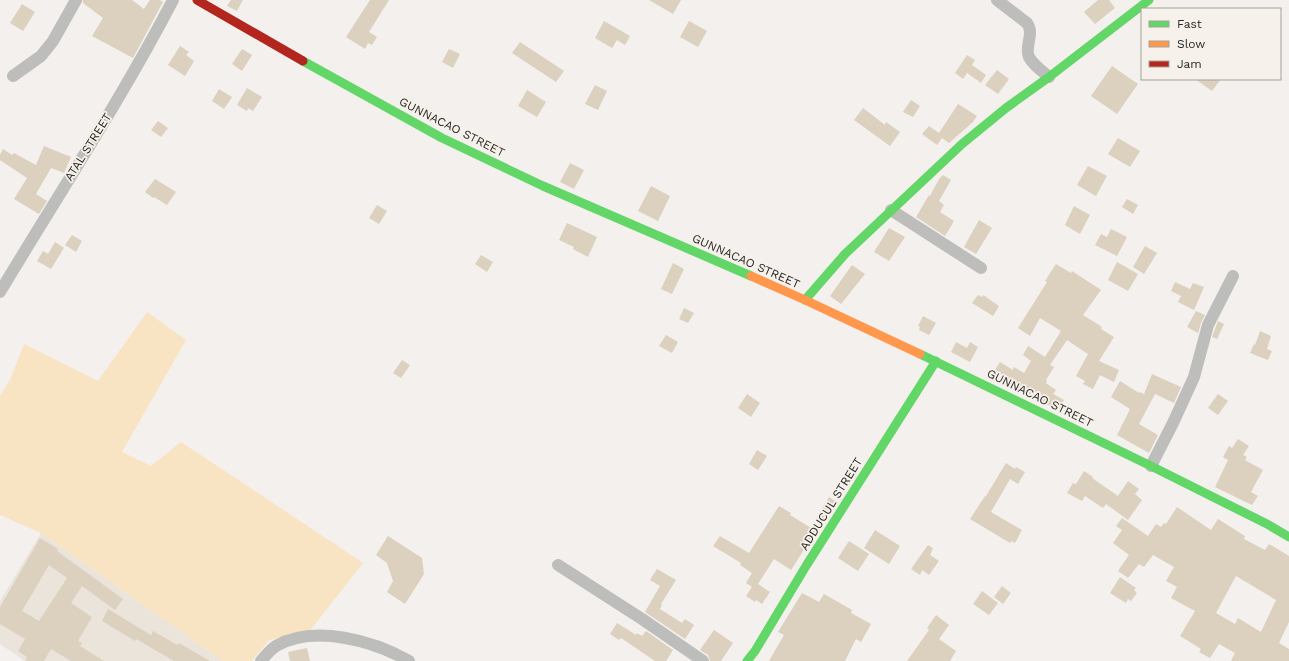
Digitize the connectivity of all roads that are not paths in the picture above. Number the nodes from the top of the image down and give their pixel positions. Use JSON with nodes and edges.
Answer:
{"nodes":[{"id":1,"x":76,"y":0,"type":"edge"},
{"id":2,"x":173,"y":0,"type":"edge"},
{"id":3,"x":197,"y":0,"type":"edge"},
{"id":4,"x":997,"y":0,"type":"edge"},
{"id":5,"x":1149,"y":0,"type":"edge"},
{"id":6,"x":13,"y":76,"type":"dead end"},
{"id":7,"x":1049,"y":77,"type":"junction"},
{"id":8,"x":891,"y":210,"type":"junction"},
{"id":9,"x":981,"y":268,"type":"dead end"},
{"id":10,"x":1233,"y":276,"type":"dead end"},
{"id":11,"x":0,"y":292,"type":"edge"},
{"id":12,"x":805,"y":300,"type":"junction"},
{"id":13,"x":936,"y":361,"type":"junction"},
{"id":14,"x":1151,"y":466,"type":"junction"},
{"id":15,"x":1289,"y":537,"type":"edge"},
{"id":16,"x":558,"y":564,"type":"dead end"},
{"id":17,"x":261,"y":661,"type":"edge"},
{"id":18,"x":409,"y":661,"type":"edge"},
{"id":19,"x":703,"y":661,"type":"edge"},
{"id":20,"x":748,"y":661,"type":"edge"}],
"edges":[{"from":1,"to":6,"type":"street"},
{"from":2,"to":11,"type":"street","name":"ATAL STREET"},
{"from":3,"to":12,"type":"street","name":"GUNNACAO STREET"},
{"from":4,"to":7,"type":"street"},
{"from":5,"to":7,"type":"street"},
{"from":7,"to":8,"type":"street"},
{"from":8,"to":9,"type":"street"},
{"from":8,"to":12,"type":"street"},
{"from":10,"to":14,"type":"street"},
{"from":12,"to":13,"type":"street","name":"GUNNACAO STREET"},
{"from":13,"to":14,"type":"street","name":"GUNNACAO STREET"},
{"from":13,"to":20,"type":"street","name":"ADDUCUL STREET"},
{"from":14,"to":15,"type":"street","name":"GUNNACAO STREET"},
{"from":16,"to":19,"type":"street"},
{"from":17,"to":18,"type":"street"}]}
